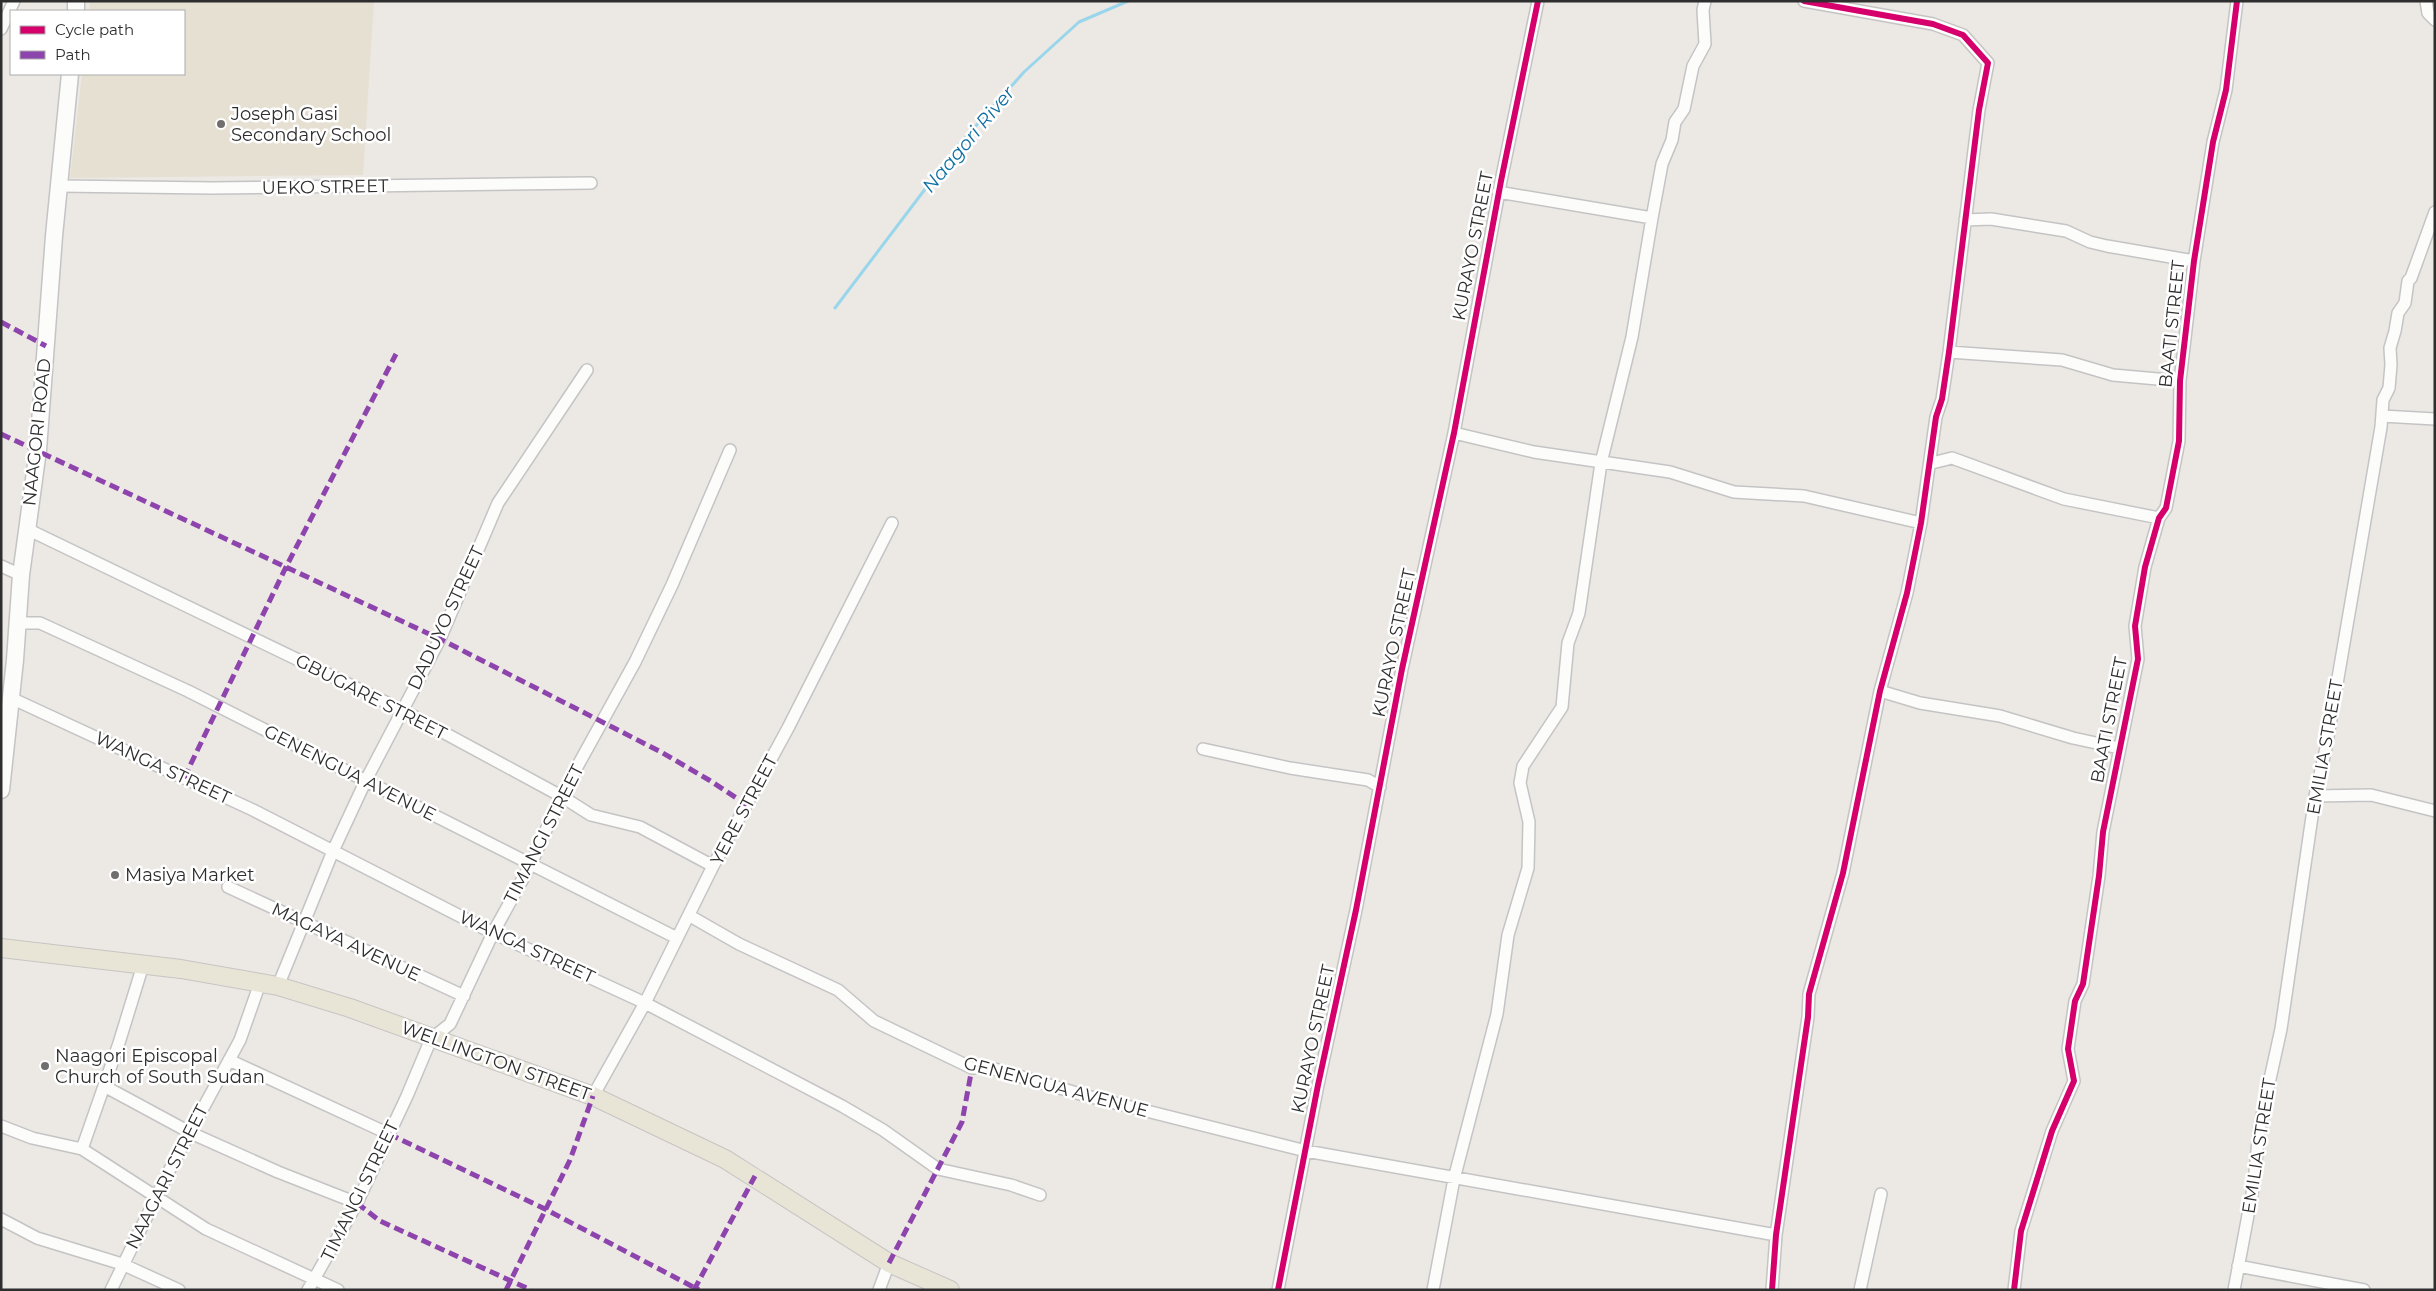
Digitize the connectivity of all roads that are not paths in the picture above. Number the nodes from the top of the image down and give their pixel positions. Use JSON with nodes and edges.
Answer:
{"nodes":[{"id":1,"x":14,"y":1,"type":"edge"},
{"id":2,"x":1538,"y":1,"type":"edge"},
{"id":3,"x":1705,"y":1,"type":"edge"},
{"id":4,"x":1804,"y":1,"type":"edge"},
{"id":5,"x":2237,"y":1,"type":"edge"},
{"id":6,"x":2426,"y":1,"type":"edge"},
{"id":7,"x":2435,"y":20,"type":"edge"},
{"id":8,"x":1,"y":29,"type":"edge"},
{"id":9,"x":70,"y":75,"type":"edge"},
{"id":10,"x":591,"y":183,"type":"dead end"},
{"id":11,"x":59,"y":186,"type":"junction"},
{"id":12,"x":1498,"y":192,"type":"junction"},
{"id":13,"x":2435,"y":212,"type":"edge"},
{"id":14,"x":1652,"y":218,"type":"junction"},
{"id":15,"x":1965,"y":220,"type":"junction"},
{"id":16,"x":2194,"y":261,"type":"junction"},
{"id":17,"x":1950,"y":352,"type":"junction"},
{"id":18,"x":587,"y":370,"type":"dead end"},
{"id":19,"x":2180,"y":380,"type":"junction"},
{"id":20,"x":2382,"y":416,"type":"junction"},
{"id":21,"x":2435,"y":419,"type":"edge"},
{"id":22,"x":1454,"y":433,"type":"junction"},
{"id":23,"x":730,"y":450,"type":"dead end"},
{"id":24,"x":1601,"y":463,"type":"junction"},
{"id":25,"x":1932,"y":463,"type":"junction"},
{"id":26,"x":2159,"y":518,"type":"junction"},
{"id":27,"x":892,"y":523,"type":"dead end"},
{"id":28,"x":1922,"y":523,"type":"junction"},
{"id":29,"x":27,"y":529,"type":"junction"},
{"id":30,"x":1,"y":566,"type":"edge"},
{"id":31,"x":21,"y":575,"type":"junction"},
{"id":32,"x":18,"y":623,"type":"junction"},
{"id":33,"x":8,"y":690,"type":"edge"},
{"id":34,"x":1880,"y":690,"type":"junction"},
{"id":35,"x":402,"y":710,"type":"junction"},
{"id":36,"x":2119,"y":748,"type":"junction"},
{"id":37,"x":1203,"y":749,"type":"dead end"},
{"id":38,"x":366,"y":780,"type":"junction"},
{"id":39,"x":1380,"y":787,"type":"junction"},
{"id":40,"x":1,"y":790,"type":"edge"},
{"id":41,"x":561,"y":796,"type":"junction"},
{"id":42,"x":2315,"y":796,"type":"junction"},
{"id":43,"x":2435,"y":811,"type":"edge"},
{"id":44,"x":333,"y":851,"type":"junction"},
{"id":45,"x":531,"y":864,"type":"junction"},
{"id":46,"x":713,"y":866,"type":"junction"},
{"id":47,"x":228,"y":887,"type":"dead end"},
{"id":48,"x":690,"y":916,"type":"junction"},
{"id":49,"x":302,"y":922,"type":"junction"},
{"id":50,"x":493,"y":933,"type":"junction"},
{"id":51,"x":677,"y":938,"type":"junction"},
{"id":52,"x":1,"y":948,"type":"edge"},
{"id":53,"x":143,"y":965,"type":"junction"},
{"id":54,"x":260,"y":983,"type":"junction"},
{"id":55,"x":278,"y":986,"type":"junction"},
{"id":56,"x":464,"y":996,"type":"junction"},
{"id":57,"x":645,"y":1003,"type":"junction"},
{"id":58,"x":431,"y":1039,"type":"junction"},
{"id":59,"x":229,"y":1060,"type":"junction"},
{"id":60,"x":104,"y":1086,"type":"junction"},
{"id":61,"x":593,"y":1096,"type":"junction"},
{"id":62,"x":1,"y":1126,"type":"edge"},
{"id":63,"x":191,"y":1133,"type":"junction"},
{"id":64,"x":389,"y":1134,"type":"junction"},
{"id":65,"x":82,"y":1149,"type":"junction"},
{"id":66,"x":1306,"y":1151,"type":"junction"},
{"id":67,"x":1454,"y":1179,"type":"junction"},
{"id":68,"x":1881,"y":1194,"type":"dead end"},
{"id":69,"x":1040,"y":1195,"type":"dead end"},
{"id":70,"x":157,"y":1198,"type":"junction"},
{"id":71,"x":357,"y":1203,"type":"junction"},
{"id":72,"x":1,"y":1219,"type":"edge"},
{"id":73,"x":1776,"y":1235,"type":"junction"},
{"id":74,"x":889,"y":1263,"type":"junction"},
{"id":75,"x":122,"y":1264,"type":"junction"},
{"id":76,"x":2238,"y":1266,"type":"junction"},
{"id":77,"x":316,"y":1278,"type":"junction"},
{"id":78,"x":111,"y":1290,"type":"edge"},
{"id":79,"x":179,"y":1290,"type":"edge"},
{"id":80,"x":308,"y":1290,"type":"edge"},
{"id":81,"x":338,"y":1290,"type":"edge"},
{"id":82,"x":879,"y":1290,"type":"edge"},
{"id":83,"x":950,"y":1290,"type":"edge"},
{"id":84,"x":1278,"y":1290,"type":"edge"},
{"id":85,"x":1433,"y":1290,"type":"edge"},
{"id":86,"x":1772,"y":1290,"type":"edge"},
{"id":87,"x":1860,"y":1290,"type":"edge"},
{"id":88,"x":2014,"y":1290,"type":"edge"},
{"id":89,"x":2234,"y":1290,"type":"edge"},
{"id":90,"x":2364,"y":1290,"type":"edge"}],
"edges":[{"from":1,"to":8,"type":"street"},
{"from":2,"to":12,"type":"street","name":"KURAYO STREET"},
{"from":3,"to":14,"type":"street"},
{"from":4,"to":15,"type":"street"},
{"from":5,"to":16,"type":"street","name":"BAATI STREET"},
{"from":6,"to":7,"type":"street"},
{"from":9,"to":11,"type":"street","name":"NAAGORI ROAD"},
{"from":10,"to":11,"type":"street","name":"UEKO STREET"},
{"from":11,"to":29,"type":"street","name":"NAAGORI ROAD"},
{"from":12,"to":14,"type":"street"},
{"from":12,"to":22,"type":"street","name":"KURAYO STREET"},
{"from":13,"to":20,"type":"street","name":"EMILIA STREET"},
{"from":14,"to":24,"type":"street"},
{"from":15,"to":16,"type":"street"},
{"from":15,"to":17,"type":"street"},
{"from":16,"to":19,"type":"street","name":"BAATI STREET"},
{"from":17,"to":19,"type":"street"},
{"from":17,"to":25,"type":"street"},
{"from":18,"to":35,"type":"street","name":"DADUYO STREET"},
{"from":19,"to":26,"type":"street","name":"BAATI STREET"},
{"from":20,"to":21,"type":"street"},
{"from":20,"to":42,"type":"street","name":"EMILIA STREET"},
{"from":22,"to":24,"type":"street"},
{"from":22,"to":39,"type":"street","name":"KURAYO STREET"},
{"from":23,"to":41,"type":"street","name":"TIMANGI STREET"},
{"from":24,"to":28,"type":"street"},
{"from":24,"to":67,"type":"street"},
{"from":25,"to":26,"type":"street"},
{"from":25,"to":28,"type":"street"},
{"from":26,"to":36,"type":"street","name":"BAATI STREET"},
{"from":27,"to":46,"type":"street","name":"YERE STREET"},
{"from":28,"to":34,"type":"street"},
{"from":29,"to":31,"type":"street","name":"NAAGORI ROAD"},
{"from":29,"to":35,"type":"street","name":"GBUGARE STREET"},
{"from":30,"to":31,"type":"street"},
{"from":31,"to":32,"type":"street","name":"NAAGORI ROAD"},
{"from":32,"to":33,"type":"street","name":"NAAGORI ROAD"},
{"from":32,"to":38,"type":"street","name":"GENENGUA AVENUE"},
{"from":33,"to":40,"type":"street","name":"NAAGORI ROAD"},
{"from":33,"to":44,"type":"street","name":"WANGA STREET"},
{"from":34,"to":36,"type":"street"},
{"from":34,"to":73,"type":"street"},
{"from":35,"to":38,"type":"street","name":"DADUYO STREET"},
{"from":35,"to":41,"type":"street","name":"GBUGARE STREET"},
{"from":36,"to":88,"type":"street","name":"BAATI STREET"},
{"from":37,"to":39,"type":"street"},
{"from":38,"to":44,"type":"street","name":"DADUYO STREET"},
{"from":38,"to":45,"type":"street","name":"GENENGUA AVENUE"},
{"from":39,"to":66,"type":"street","name":"KURAYO STREET"},
{"from":41,"to":45,"type":"street","name":"TIMANGI STREET"},
{"from":41,"to":46,"type":"street","name":"GBUGARE STREET"},
{"from":42,"to":43,"type":"street"},
{"from":42,"to":76,"type":"street","name":"EMILIA STREET"},
{"from":44,"to":49,"type":"street","name":"DADUYO STREET"},
{"from":44,"to":50,"type":"street","name":"WANGA STREET"},
{"from":45,"to":50,"type":"street","name":"TIMANGI STREET"},
{"from":45,"to":51,"type":"street","name":"GENENGUA AVENUE"},
{"from":46,"to":48,"type":"street","name":"YERE STREET"},
{"from":47,"to":49,"type":"street","name":"MAGAYA AVENUE"},
{"from":48,"to":51,"type":"street","name":"YERE STREET"},
{"from":48,"to":66,"type":"street","name":"GENENGUA AVENUE"},
{"from":49,"to":55,"type":"street","name":"DADUYO STREET"},
{"from":49,"to":56,"type":"street","name":"MAGAYA AVENUE"},
{"from":50,"to":56,"type":"street","name":"TIMANGI STREET"},
{"from":50,"to":57,"type":"street","name":"WANGA STREET"},
{"from":51,"to":57,"type":"street","name":"YERE STREET"},
{"from":52,"to":53,"type":"main road","name":"WELLINGTON STREET"},
{"from":53,"to":54,"type":"main road","name":"WELLINGTON STREET"},
{"from":53,"to":60,"type":"street"},
{"from":54,"to":55,"type":"main road","name":"WELLINGTON STREET"},
{"from":54,"to":59,"type":"street","name":"NAAGARI STREET"},
{"from":55,"to":58,"type":"main road","name":"WELLINGTON STREET"},
{"from":56,"to":58,"type":"street","name":"TIMANGI STREET"},
{"from":57,"to":61,"type":"street","name":"YERE STREET"},
{"from":57,"to":69,"type":"street","name":"WANGA STREET"},
{"from":58,"to":61,"type":"main road","name":"WELLINGTON STREET"},
{"from":58,"to":64,"type":"street","name":"TIMANGI STREET"},
{"from":59,"to":63,"type":"street","name":"NAAGARI STREET"},
{"from":59,"to":64,"type":"street"},
{"from":60,"to":63,"type":"street"},
{"from":60,"to":65,"type":"street"},
{"from":61,"to":74,"type":"main road","name":"WELLINGTON STREET"},
{"from":62,"to":65,"type":"street"},
{"from":63,"to":70,"type":"street","name":"NAAGARI STREET"},
{"from":63,"to":71,"type":"street"},
{"from":64,"to":71,"type":"street","name":"TIMANGI STREET"},
{"from":65,"to":70,"type":"street"},
{"from":66,"to":67,"type":"street","name":"GENENGUA AVENUE"},
{"from":66,"to":84,"type":"street","name":"KURAYO STREET"},
{"from":67,"to":73,"type":"street","name":"GENENGUA AVENUE"},
{"from":67,"to":85,"type":"street"},
{"from":68,"to":87,"type":"street"},
{"from":70,"to":75,"type":"street","name":"NAAGARI STREET"},
{"from":70,"to":77,"type":"street"},
{"from":71,"to":77,"type":"street","name":"TIMANGI STREET"},
{"from":72,"to":75,"type":"street"},
{"from":73,"to":86,"type":"street"},
{"from":74,"to":82,"type":"street"},
{"from":74,"to":83,"type":"main road","name":"WELLINGTON STREET"},
{"from":75,"to":78,"type":"street","name":"NAAGARI STREET"},
{"from":75,"to":79,"type":"street"},
{"from":76,"to":89,"type":"street","name":"EMILIA STREET"},
{"from":76,"to":90,"type":"street"},
{"from":77,"to":80,"type":"street","name":"TIMANGI STREET"},
{"from":77,"to":81,"type":"street"}]}
